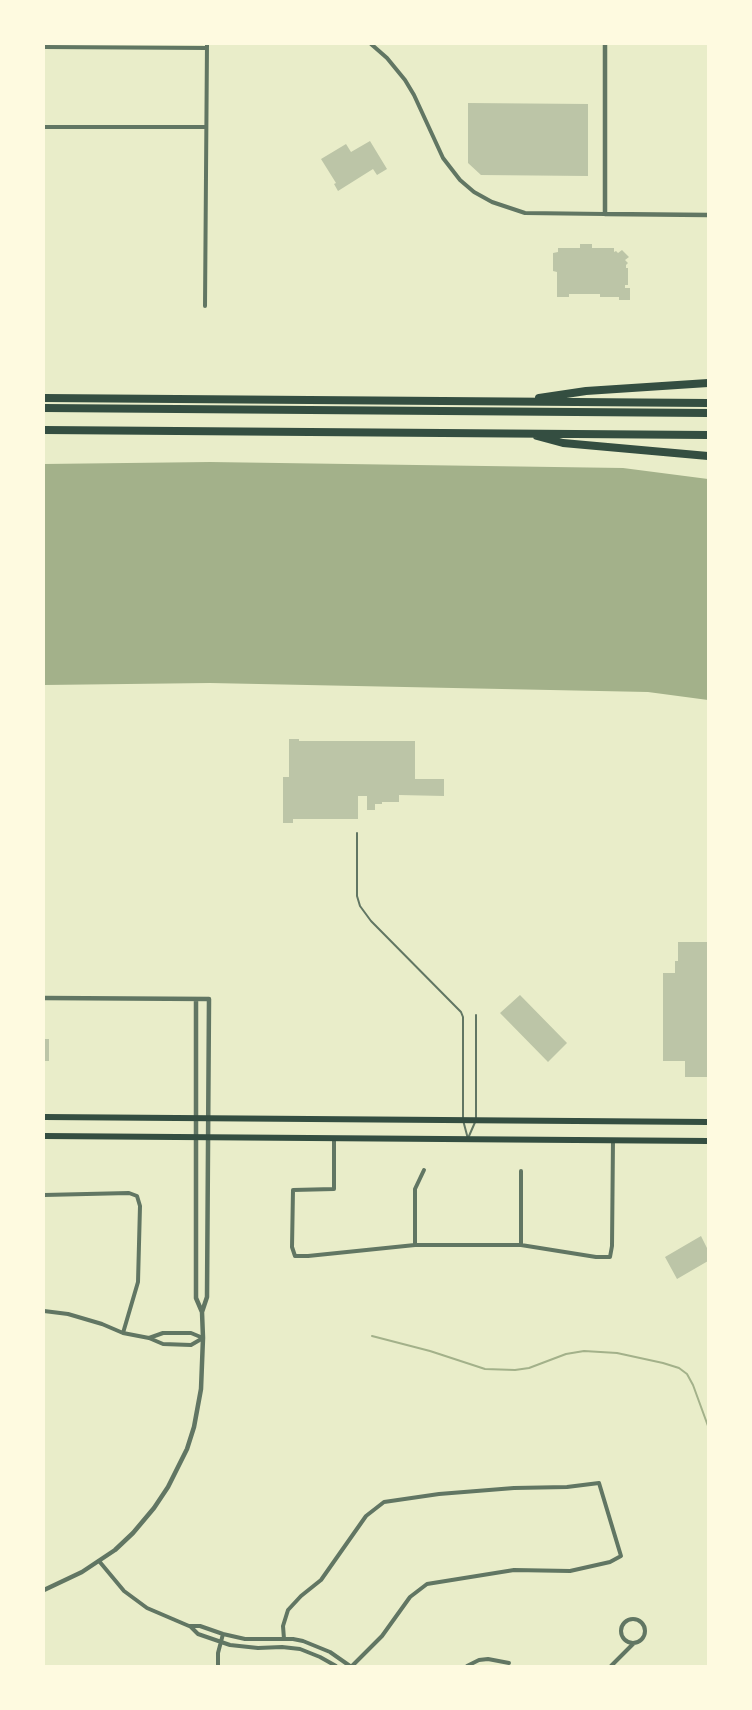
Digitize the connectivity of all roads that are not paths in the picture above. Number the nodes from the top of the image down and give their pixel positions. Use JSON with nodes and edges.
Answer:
{"nodes":[{"id":1,"x":371,"y":44,"type":"edge"},
{"id":2,"x":605,"y":44,"type":"edge"},
{"id":3,"x":207,"y":46,"type":"edge"},
{"id":4,"x":44,"y":47,"type":"edge"},
{"id":5,"x":44,"y":127,"type":"edge"},
{"id":6,"x":206,"y":127,"type":"junction"},
{"id":7,"x":605,"y":214,"type":"junction"},
{"id":8,"x":708,"y":215,"type":"edge"},
{"id":9,"x":205,"y":306,"type":"dead end"},
{"id":10,"x":708,"y":383,"type":"edge"},
{"id":11,"x":44,"y":398,"type":"edge"},
{"id":12,"x":514,"y":402,"type":"junction"},
{"id":13,"x":708,"y":403,"type":"edge"},
{"id":14,"x":44,"y":408,"type":"edge"},
{"id":15,"x":708,"y":412,"type":"edge"},
{"id":16,"x":44,"y":430,"type":"edge"},
{"id":17,"x":527,"y":434,"type":"junction"},
{"id":18,"x":708,"y":435,"type":"edge"},
{"id":19,"x":708,"y":456,"type":"edge"},
{"id":20,"x":357,"y":832,"type":"dead end"},
{"id":21,"x":44,"y":998,"type":"edge"},
{"id":22,"x":196,"y":999,"type":"junction"},
{"id":23,"x":476,"y":1015,"type":"dead end"},
{"id":24,"x":44,"y":1117,"type":"edge"},
{"id":25,"x":195,"y":1118,"type":"junction"},
{"id":26,"x":209,"y":1118,"type":"junction"},
{"id":27,"x":463,"y":1120,"type":"junction"},
{"id":28,"x":476,"y":1120,"type":"junction"},
{"id":29,"x":708,"y":1122,"type":"edge"},
{"id":30,"x":44,"y":1136,"type":"edge"},
{"id":31,"x":197,"y":1137,"type":"junction"},
{"id":32,"x":209,"y":1137,"type":"junction"},
{"id":33,"x":334,"y":1138,"type":"junction"},
{"id":34,"x":468,"y":1139,"type":"junction"},
{"id":35,"x":613,"y":1140,"type":"junction"},
{"id":36,"x":708,"y":1141,"type":"edge"},
{"id":37,"x":424,"y":1170,"type":"dead end"},
{"id":38,"x":521,"y":1171,"type":"dead end"},
{"id":39,"x":44,"y":1196,"type":"edge"},
{"id":40,"x":415,"y":1245,"type":"junction"},
{"id":41,"x":521,"y":1245,"type":"junction"},
{"id":42,"x":44,"y":1311,"type":"edge"},
{"id":43,"x":202,"y":1312,"type":"junction"},
{"id":44,"x":123,"y":1333,"type":"junction"},
{"id":45,"x":149,"y":1338,"type":"junction"},
{"id":46,"x":203,"y":1338,"type":"junction"},
{"id":47,"x":99,"y":1561,"type":"junction"},
{"id":48,"x":44,"y":1590,"type":"edge"},
{"id":49,"x":189,"y":1626,"type":"junction"},
{"id":50,"x":223,"y":1634,"type":"junction"},
{"id":51,"x":284,"y":1639,"type":"junction"},
{"id":52,"x":623,"y":1639,"type":"junction"},
{"id":53,"x":220,"y":1642,"type":"junction"},
{"id":54,"x":635,"y":1643,"type":"junction"},
{"id":55,"x":625,"y":1650,"type":"junction"},
{"id":56,"x":509,"y":1663,"type":"dead end"},
{"id":57,"x":218,"y":1666,"type":"edge"},
{"id":58,"x":336,"y":1666,"type":"edge"},
{"id":59,"x":351,"y":1666,"type":"edge"},
{"id":60,"x":467,"y":1666,"type":"edge"},
{"id":61,"x":611,"y":1666,"type":"edge"}],
"edges":[{"from":1,"to":7,"type":"street"},
{"from":2,"to":7,"type":"street"},
{"from":3,"to":4,"type":"street"},
{"from":3,"to":6,"type":"street"},
{"from":5,"to":6,"type":"street"},
{"from":6,"to":9,"type":"street"},
{"from":7,"to":8,"type":"street"},
{"from":10,"to":12,"type":"highway"},
{"from":11,"to":12,"type":"highway"},
{"from":12,"to":13,"type":"highway"},
{"from":14,"to":15,"type":"highway"},
{"from":16,"to":17,"type":"highway"},
{"from":17,"to":18,"type":"highway"},
{"from":17,"to":19,"type":"highway"},
{"from":20,"to":27,"type":"lane"},
{"from":21,"to":22,"type":"street"},
{"from":22,"to":25,"type":"street"},
{"from":22,"to":26,"type":"street"},
{"from":23,"to":28,"type":"lane"},
{"from":24,"to":25,"type":"main road"},
{"from":25,"to":26,"type":"main road"},
{"from":25,"to":31,"type":"street"},
{"from":26,"to":27,"type":"main road"},
{"from":26,"to":32,"type":"street"},
{"from":27,"to":28,"type":"main road"},
{"from":27,"to":34,"type":"lane"},
{"from":28,"to":29,"type":"main road"},
{"from":28,"to":34,"type":"lane"},
{"from":30,"to":31,"type":"main road"},
{"from":31,"to":32,"type":"main road"},
{"from":31,"to":43,"type":"street"},
{"from":32,"to":33,"type":"main road"},
{"from":32,"to":43,"type":"street"},
{"from":33,"to":34,"type":"main road"},
{"from":33,"to":40,"type":"street"},
{"from":34,"to":35,"type":"main road"},
{"from":35,"to":36,"type":"main road"},
{"from":35,"to":41,"type":"street"},
{"from":37,"to":40,"type":"street"},
{"from":38,"to":41,"type":"street"},
{"from":39,"to":44,"type":"street"},
{"from":40,"to":41,"type":"street"},
{"from":42,"to":44,"type":"street"},
{"from":43,"to":46,"type":"street"},
{"from":44,"to":45,"type":"street"},
{"from":45,"to":46,"type":"street"},
{"from":45,"to":46,"type":"street"},
{"from":46,"to":47,"type":"street"},
{"from":47,"to":48,"type":"street"},
{"from":47,"to":49,"type":"street"},
{"from":49,"to":50,"type":"street"},
{"from":49,"to":53,"type":"street"},
{"from":50,"to":51,"type":"street"},
{"from":50,"to":53,"type":"street"},
{"from":51,"to":59,"type":"street"},
{"from":51,"to":59,"type":"street"},
{"from":52,"to":54,"type":"street"},
{"from":52,"to":54,"type":"street"},
{"from":52,"to":55,"type":"street"},
{"from":53,"to":57,"type":"street"},
{"from":53,"to":58,"type":"street"},
{"from":54,"to":55,"type":"street"},
{"from":55,"to":61,"type":"street"},
{"from":56,"to":60,"type":"street"}]}
